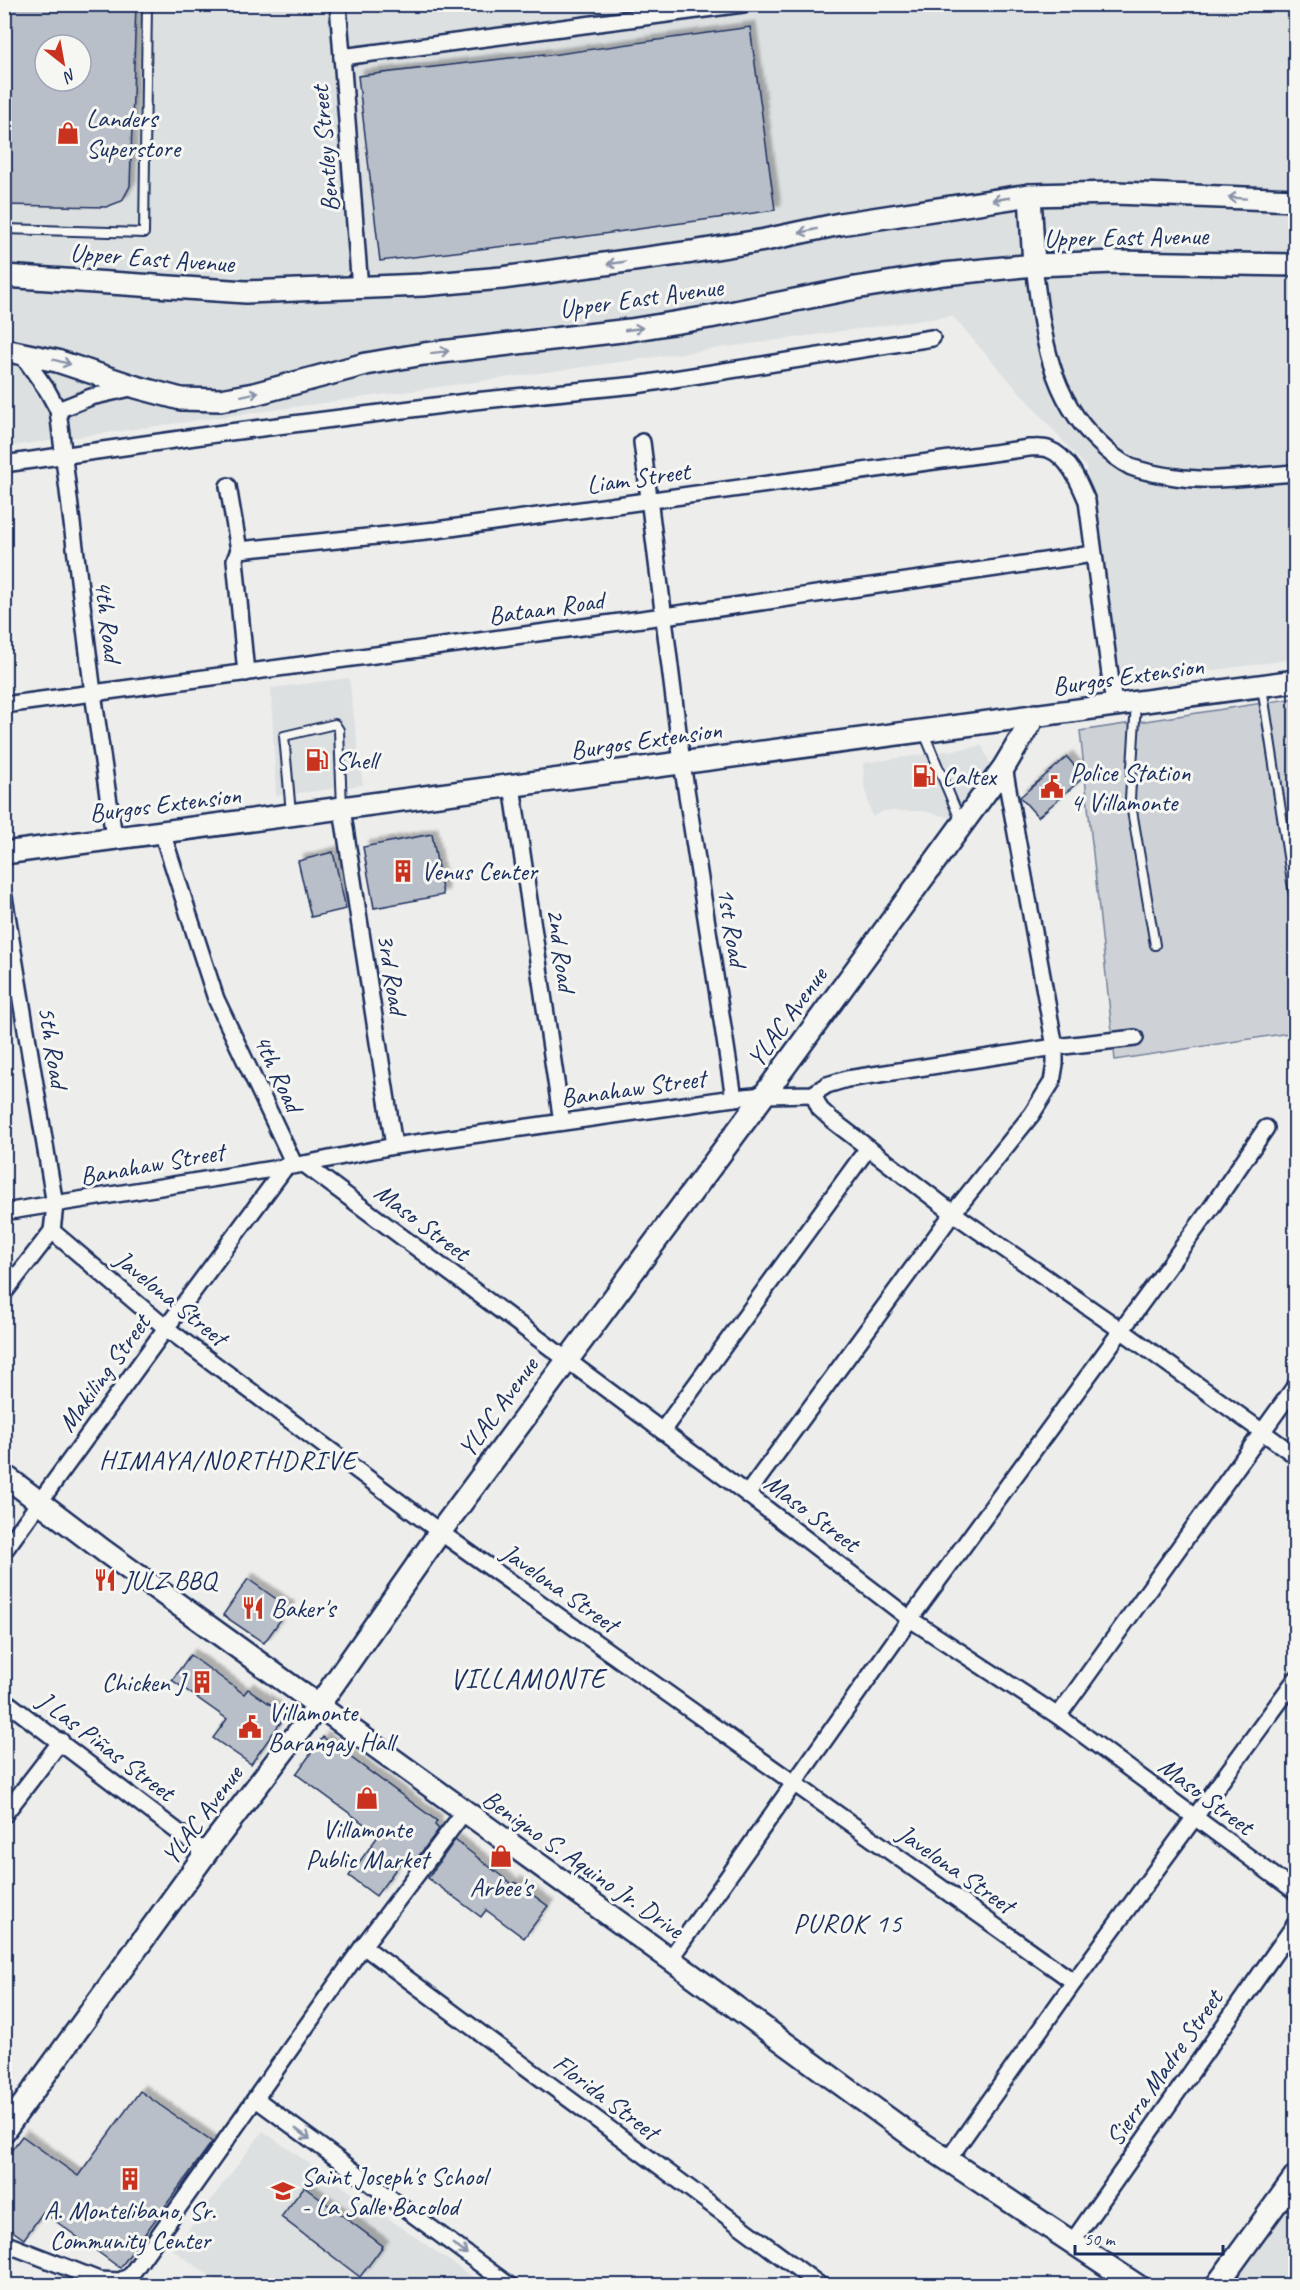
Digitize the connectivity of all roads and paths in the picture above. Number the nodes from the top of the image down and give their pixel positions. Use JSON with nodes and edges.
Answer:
{"nodes":[{"id":1,"x":147,"y":4,"type":"edge"},
{"id":2,"x":338,"y":4,"type":"edge"},
{"id":3,"x":743,"y":4,"type":"edge"},
{"id":4,"x":342,"y":57,"type":"junction"},
{"id":5,"x":1030,"y":195,"type":"junction"},
{"id":6,"x":1296,"y":200,"type":"edge"},
{"id":7,"x":4,"y":229,"type":"edge"},
{"id":8,"x":1035,"y":265,"type":"junction"},
{"id":9,"x":1296,"y":265,"type":"edge"},
{"id":10,"x":4,"y":276,"type":"edge"},
{"id":11,"x":360,"y":289,"type":"junction"},
{"id":12,"x":932,"y":338,"type":"dead end"},
{"id":13,"x":12,"y":351,"type":"edge"},
{"id":14,"x":136,"y":387,"type":"junction"},
{"id":15,"x":58,"y":410,"type":"junction"},
{"id":16,"x":642,"y":442,"type":"dead end"},
{"id":17,"x":63,"y":455,"type":"junction"},
{"id":18,"x":4,"y":464,"type":"edge"},
{"id":19,"x":1296,"y":473,"type":"edge"},
{"id":20,"x":228,"y":486,"type":"dead end"},
{"id":21,"x":649,"y":500,"type":"junction"},
{"id":22,"x":239,"y":550,"type":"junction"},
{"id":23,"x":1094,"y":554,"type":"junction"},
{"id":24,"x":664,"y":616,"type":"junction"},
{"id":25,"x":246,"y":673,"type":"junction"},
{"id":26,"x":1296,"y":681,"type":"edge"},
{"id":27,"x":1262,"y":685,"type":"junction"},
{"id":28,"x":93,"y":693,"type":"junction"},
{"id":29,"x":1137,"y":702,"type":"junction"},
{"id":30,"x":4,"y":705,"type":"edge"},
{"id":31,"x":1114,"y":705,"type":"junction"},
{"id":32,"x":1035,"y":716,"type":"junction"},
{"id":33,"x":923,"y":730,"type":"junction"},
{"id":34,"x":682,"y":763,"type":"junction"},
{"id":35,"x":1004,"y":767,"type":"junction"},
{"id":36,"x":512,"y":786,"type":"junction"},
{"id":37,"x":342,"y":809,"type":"junction"},
{"id":38,"x":291,"y":815,"type":"junction"},
{"id":39,"x":962,"y":823,"type":"junction"},
{"id":40,"x":162,"y":832,"type":"junction"},
{"id":41,"x":114,"y":837,"type":"junction"},
{"id":42,"x":4,"y":853,"type":"edge"},
{"id":43,"x":4,"y":897,"type":"edge"},
{"id":44,"x":1296,"y":908,"type":"edge"},
{"id":45,"x":1155,"y":945,"type":"dead end"},
{"id":46,"x":1135,"y":1038,"type":"dead end"},
{"id":47,"x":1055,"y":1047,"type":"junction"},
{"id":48,"x":764,"y":1095,"type":"junction"},
{"id":49,"x":813,"y":1095,"type":"junction"},
{"id":50,"x":734,"y":1098,"type":"junction"},
{"id":51,"x":562,"y":1122,"type":"junction"},
{"id":52,"x":1266,"y":1128,"type":"dead end"},
{"id":53,"x":394,"y":1146,"type":"junction"},
{"id":54,"x":868,"y":1148,"type":"junction"},
{"id":55,"x":295,"y":1164,"type":"junction"},
{"id":56,"x":55,"y":1205,"type":"junction"},
{"id":57,"x":4,"y":1212,"type":"edge"},
{"id":58,"x":953,"y":1213,"type":"junction"},
{"id":59,"x":52,"y":1231,"type":"junction"},
{"id":60,"x":4,"y":1293,"type":"edge"},
{"id":61,"x":166,"y":1328,"type":"junction"},
{"id":62,"x":1121,"y":1330,"type":"junction"},
{"id":63,"x":566,"y":1360,"type":"junction"},
{"id":64,"x":1296,"y":1385,"type":"edge"},
{"id":65,"x":662,"y":1431,"type":"junction"},
{"id":66,"x":1261,"y":1431,"type":"junction"},
{"id":67,"x":1296,"y":1456,"type":"edge"},
{"id":68,"x":4,"y":1475,"type":"edge"},
{"id":69,"x":747,"y":1494,"type":"junction"},
{"id":70,"x":41,"y":1503,"type":"junction"},
{"id":71,"x":440,"y":1532,"type":"junction"},
{"id":72,"x":4,"y":1551,"type":"edge"},
{"id":73,"x":910,"y":1619,"type":"junction"},
{"id":74,"x":1296,"y":1679,"type":"edge"},
{"id":75,"x":4,"y":1700,"type":"edge"},
{"id":76,"x":318,"y":1705,"type":"junction"},
{"id":77,"x":1058,"y":1716,"type":"junction"},
{"id":78,"x":61,"y":1741,"type":"junction"},
{"id":79,"x":795,"y":1784,"type":"junction"},
{"id":80,"x":464,"y":1812,"type":"junction"},
{"id":81,"x":4,"y":1815,"type":"edge"},
{"id":82,"x":1195,"y":1818,"type":"junction"},
{"id":83,"x":207,"y":1853,"type":"junction"},
{"id":84,"x":1296,"y":1892,"type":"edge"},
{"id":85,"x":1296,"y":1923,"type":"edge"},
{"id":86,"x":363,"y":1946,"type":"junction"},
{"id":87,"x":670,"y":1959,"type":"junction"},
{"id":88,"x":1074,"y":1982,"type":"junction"},
{"id":89,"x":256,"y":2099,"type":"junction"},
{"id":90,"x":4,"y":2131,"type":"edge"},
{"id":91,"x":947,"y":2161,"type":"junction"},
{"id":92,"x":1296,"y":2176,"type":"edge"},
{"id":93,"x":1073,"y":2241,"type":"junction"},
{"id":94,"x":4,"y":2243,"type":"edge"},
{"id":95,"x":510,"y":2286,"type":"edge"},
{"id":96,"x":821,"y":2286,"type":"edge"},
{"id":97,"x":1138,"y":2286,"type":"edge"},
{"id":98,"x":1216,"y":2286,"type":"edge"}],
"edges":[{"from":1,"to":7,"type":"lane"},
{"from":2,"to":4,"type":"street","name":"Bentley Street"},
{"from":3,"to":4,"type":"street"},
{"from":4,"to":11,"type":"street","name":"Bentley Street"},
{"from":6,"to":5,"type":"street","name":"Upper East Avenue","one_way":true},
{"from":5,"to":8,"type":"street"},
{"from":5,"to":11,"type":"street","name":"Upper East Avenue","one_way":true},
{"from":8,"to":9,"type":"street","name":"Upper East Avenue"},
{"from":14,"to":8,"type":"street","name":"Upper East Avenue","one_way":true},
{"from":8,"to":19,"type":"street"},
{"from":10,"to":11,"type":"street","name":"Upper East Avenue"},
{"from":12,"to":17,"type":"street"},
{"from":13,"to":14,"type":"street","name":"Upper East Avenue","one_way":true},
{"from":13,"to":15,"type":"street","name":"4th Road"},
{"from":14,"to":15,"type":"street"},
{"from":15,"to":17,"type":"street","name":"4th Road"},
{"from":16,"to":21,"type":"street","name":"1st Road"},
{"from":17,"to":18,"type":"street"},
{"from":17,"to":28,"type":"street","name":"4th Road"},
{"from":20,"to":22,"type":"street"},
{"from":21,"to":22,"type":"street","name":"Liam Street"},
{"from":21,"to":23,"type":"street","name":"Liam Street"},
{"from":21,"to":24,"type":"street","name":"1st Road"},
{"from":22,"to":25,"type":"street"},
{"from":23,"to":24,"type":"street","name":"Bataan Road"},
{"from":23,"to":31,"type":"street","name":"Liam Street"},
{"from":24,"to":25,"type":"street","name":"Bataan Road"},
{"from":24,"to":34,"type":"street","name":"1st Road"},
{"from":25,"to":28,"type":"street","name":"Bataan Road"},
{"from":26,"to":27,"type":"street","name":"Burgos Extension"},
{"from":27,"to":29,"type":"street","name":"Burgos Extension"},
{"from":27,"to":44,"type":"lane"},
{"from":28,"to":30,"type":"street","name":"Bataan Road"},
{"from":28,"to":41,"type":"street","name":"4th Road"},
{"from":29,"to":31,"type":"street","name":"Burgos Extension"},
{"from":29,"to":45,"type":"lane"},
{"from":31,"to":32,"type":"street","name":"Burgos Extension"},
{"from":32,"to":33,"type":"street","name":"Burgos Extension"},
{"from":32,"to":35,"type":"street","name":"YLAC Avenue"},
{"from":33,"to":34,"type":"street","name":"Burgos Extension"},
{"from":33,"to":39,"type":"lane"},
{"from":34,"to":36,"type":"street","name":"Burgos Extension"},
{"from":34,"to":50,"type":"street","name":"1st Road"},
{"from":35,"to":39,"type":"street","name":"YLAC Avenue"},
{"from":35,"to":47,"type":"street"},
{"from":36,"to":37,"type":"street","name":"Burgos Extension"},
{"from":36,"to":51,"type":"street","name":"2nd Road"},
{"from":37,"to":38,"type":"street","name":"Burgos Extension"},
{"from":37,"to":38,"type":"lane"},
{"from":37,"to":53,"type":"street","name":"3rd Road"},
{"from":38,"to":40,"type":"street","name":"Burgos Extension"},
{"from":39,"to":48,"type":"street","name":"YLAC Avenue"},
{"from":40,"to":41,"type":"street","name":"Burgos Extension"},
{"from":40,"to":55,"type":"street","name":"4th Road"},
{"from":41,"to":42,"type":"street","name":"Burgos Extension"},
{"from":43,"to":56,"type":"street","name":"5th Road"},
{"from":46,"to":47,"type":"street","name":"Banahaw Street"},
{"from":47,"to":49,"type":"street","name":"Banahaw Street"},
{"from":47,"to":58,"type":"street"},
{"from":48,"to":49,"type":"street","name":"Banahaw Street"},
{"from":48,"to":50,"type":"street","name":"Banahaw Street"},
{"from":48,"to":63,"type":"street","name":"YLAC Avenue"},
{"from":49,"to":54,"type":"street"},
{"from":50,"to":51,"type":"street","name":"Banahaw Street"},
{"from":51,"to":53,"type":"street","name":"Banahaw Street"},
{"from":52,"to":62,"type":"street"},
{"from":53,"to":55,"type":"street","name":"Banahaw Street"},
{"from":54,"to":58,"type":"street"},
{"from":54,"to":65,"type":"street"},
{"from":55,"to":56,"type":"street","name":"Banahaw Street"},
{"from":55,"to":61,"type":"street","name":"Makiling Street"},
{"from":55,"to":63,"type":"street","name":"Maso Street"},
{"from":56,"to":57,"type":"street","name":"Banahaw Street"},
{"from":56,"to":59,"type":"street"},
{"from":58,"to":62,"type":"street"},
{"from":58,"to":69,"type":"street"},
{"from":59,"to":60,"type":"street"},
{"from":59,"to":61,"type":"street","name":"Javelona Street"},
{"from":61,"to":70,"type":"street","name":"Makiling Street"},
{"from":61,"to":71,"type":"street","name":"Javelona Street"},
{"from":62,"to":66,"type":"street"},
{"from":62,"to":73,"type":"street"},
{"from":63,"to":65,"type":"street","name":"Maso Street"},
{"from":63,"to":71,"type":"street","name":"YLAC Avenue"},
{"from":64,"to":66,"type":"street"},
{"from":65,"to":69,"type":"street","name":"Maso Street"},
{"from":66,"to":67,"type":"street"},
{"from":66,"to":77,"type":"street"},
{"from":68,"to":70,"type":"street","name":"Benigno S. Aquino Jr. Drive"},
{"from":69,"to":73,"type":"street","name":"Maso Street"},
{"from":70,"to":72,"type":"street","name":"Makiling Street"},
{"from":70,"to":76,"type":"street","name":"Benigno S. Aquino Jr. Drive"},
{"from":71,"to":76,"type":"street","name":"YLAC Avenue"},
{"from":71,"to":79,"type":"street","name":"Javelona Street"},
{"from":73,"to":77,"type":"street","name":"Maso Street"},
{"from":73,"to":79,"type":"street"},
{"from":74,"to":82,"type":"street"},
{"from":75,"to":78,"type":"street","name":"J Las Piñas Street"},
{"from":76,"to":80,"type":"street","name":"Benigno S. Aquino Jr. Drive"},
{"from":76,"to":83,"type":"street","name":"YLAC Avenue"},
{"from":77,"to":82,"type":"street","name":"Maso Street"},
{"from":78,"to":81,"type":"street"},
{"from":78,"to":83,"type":"street","name":"J Las Piñas Street"},
{"from":79,"to":87,"type":"street"},
{"from":79,"to":88,"type":"street","name":"Javelona Street"},
{"from":80,"to":86,"type":"street"},
{"from":80,"to":87,"type":"street","name":"Benigno S. Aquino Jr. Drive"},
{"from":82,"to":84,"type":"street","name":"Maso Street"},
{"from":82,"to":88,"type":"street"},
{"from":83,"to":90,"type":"street","name":"YLAC Avenue"},
{"from":85,"to":93,"type":"street","name":"Sierra Madre Street"},
{"from":86,"to":89,"type":"street"},
{"from":86,"to":96,"type":"street","name":"Florida Street"},
{"from":87,"to":91,"type":"street","name":"Benigno S. Aquino Jr. Drive"},
{"from":88,"to":91,"type":"street"},
{"from":89,"to":94,"type":"street"},
{"from":89,"to":95,"type":"street","one_way":true},
{"from":91,"to":93,"type":"street","name":"Benigno S. Aquino Jr. Drive"},
{"from":92,"to":98,"type":"street"},
{"from":93,"to":97,"type":"street","name":"Benigno S. Aquino Jr. Drive"}]}
